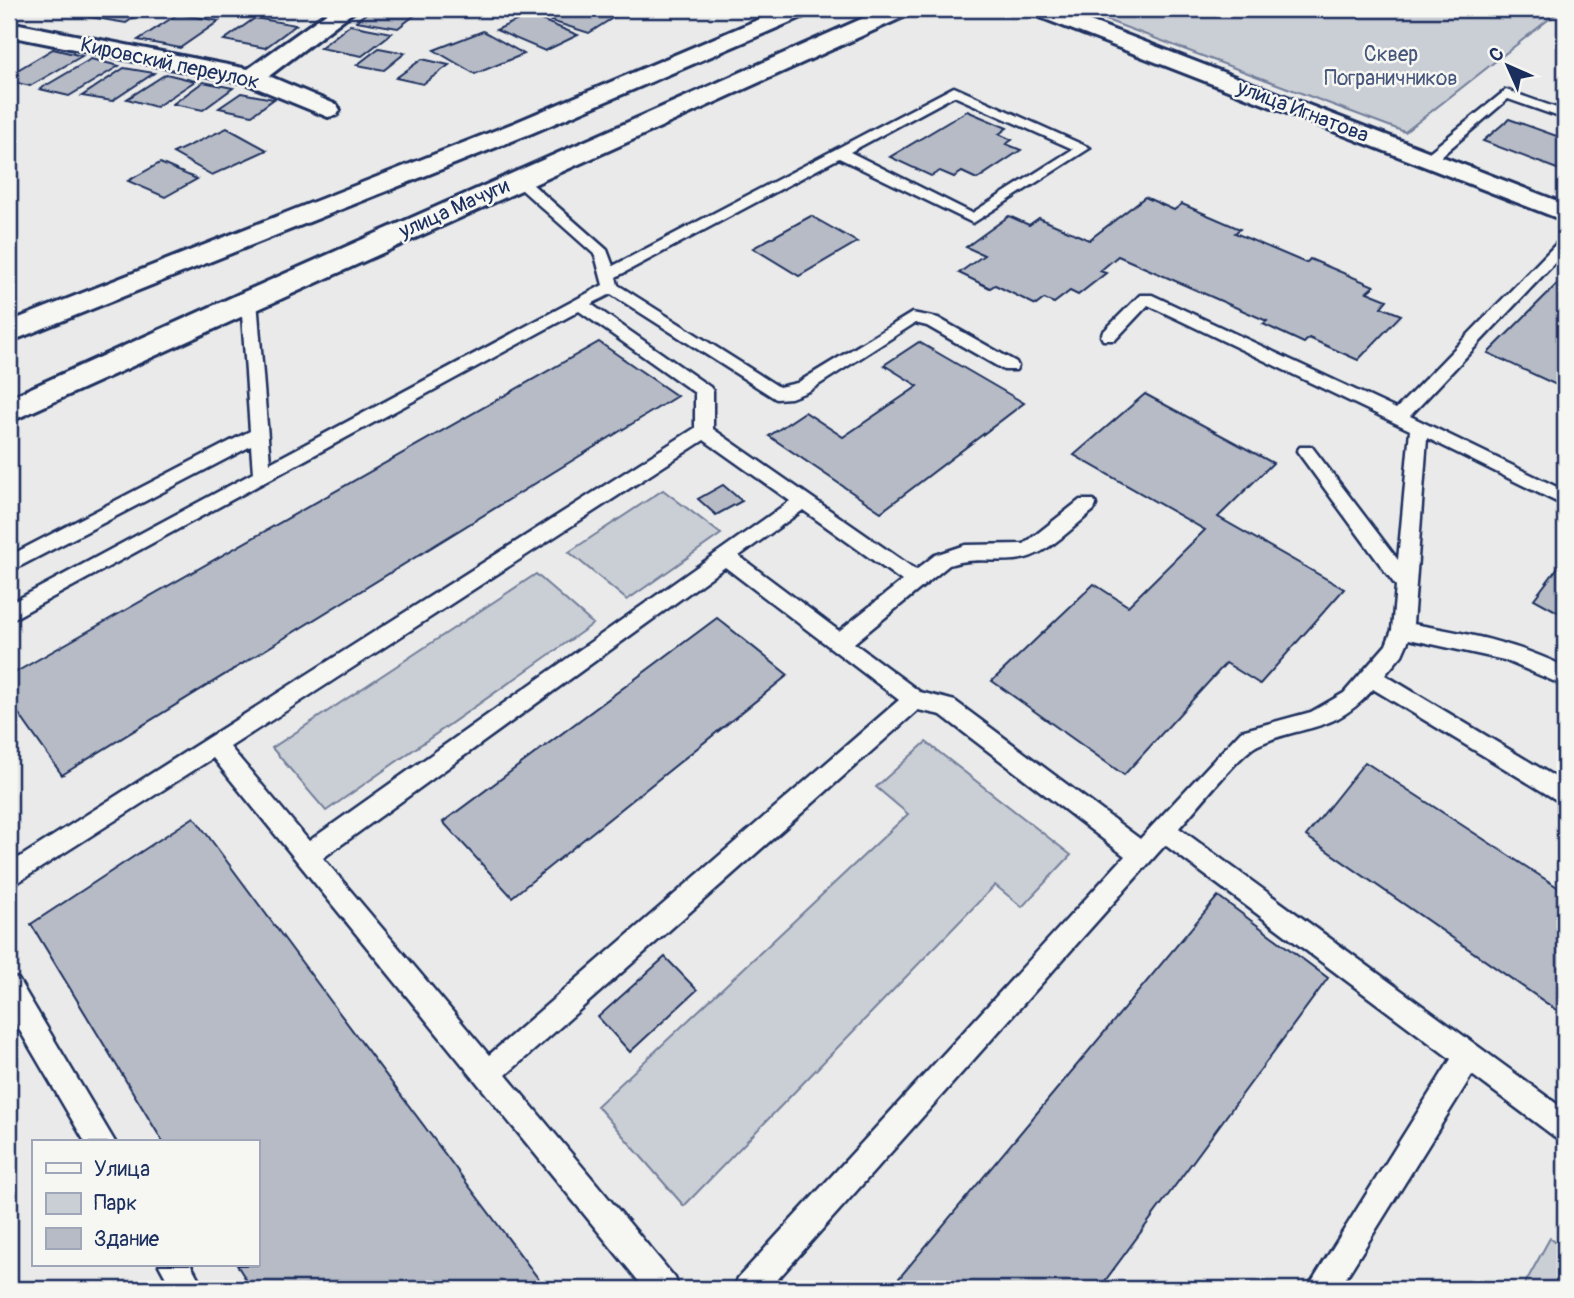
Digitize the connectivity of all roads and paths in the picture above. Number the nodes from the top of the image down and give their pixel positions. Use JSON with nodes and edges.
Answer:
{"nodes":[{"id":1,"x":346,"y":9,"type":"edge"},
{"id":2,"x":801,"y":9,"type":"edge"},
{"id":3,"x":902,"y":9,"type":"edge"},
{"id":4,"x":1040,"y":9,"type":"edge"},
{"id":5,"x":9,"y":29,"type":"edge"},
{"id":6,"x":252,"y":76,"type":"junction"},
{"id":7,"x":328,"y":110,"type":"dead end"},
{"id":8,"x":1565,"y":115,"type":"edge"},
{"id":9,"x":839,"y":152,"type":"junction"},
{"id":10,"x":1428,"y":160,"type":"junction"},
{"id":11,"x":518,"y":179,"type":"junction"},
{"id":12,"x":1565,"y":213,"type":"edge"},
{"id":13,"x":1565,"y":243,"type":"edge"},
{"id":14,"x":610,"y":281,"type":"junction"},
{"id":15,"x":249,"y":300,"type":"junction"},
{"id":16,"x":580,"y":304,"type":"junction"},
{"id":17,"x":9,"y":333,"type":"edge"},
{"id":18,"x":1109,"y":336,"type":"dead end"},
{"id":19,"x":1010,"y":366,"type":"dead end"},
{"id":20,"x":9,"y":411,"type":"edge"},
{"id":21,"x":1399,"y":417,"type":"junction"},
{"id":22,"x":1419,"y":427,"type":"junction"},
{"id":23,"x":704,"y":431,"type":"junction"},
{"id":24,"x":259,"y":434,"type":"junction"},
{"id":25,"x":1306,"y":451,"type":"dead end"},
{"id":26,"x":262,"y":476,"type":"junction"},
{"id":27,"x":1565,"y":499,"type":"edge"},
{"id":28,"x":803,"y":501,"type":"junction"},
{"id":29,"x":1087,"y":505,"type":"dead end"},
{"id":30,"x":725,"y":556,"type":"junction"},
{"id":31,"x":9,"y":565,"type":"edge"},
{"id":32,"x":916,"y":580,"type":"junction"},
{"id":33,"x":1407,"y":587,"type":"junction"},
{"id":34,"x":9,"y":613,"type":"edge"},
{"id":35,"x":1402,"y":630,"type":"junction"},
{"id":36,"x":839,"y":643,"type":"junction"},
{"id":37,"x":1371,"y":677,"type":"junction"},
{"id":38,"x":1565,"y":677,"type":"edge"},
{"id":39,"x":914,"y":700,"type":"junction"},
{"id":40,"x":215,"y":745,"type":"junction"},
{"id":41,"x":1565,"y":795,"type":"edge"},
{"id":42,"x":1163,"y":830,"type":"junction"},
{"id":43,"x":1141,"y":854,"type":"junction"},
{"id":44,"x":306,"y":856,"type":"junction"},
{"id":45,"x":9,"y":877,"type":"edge"},
{"id":46,"x":9,"y":988,"type":"edge"},
{"id":47,"x":1469,"y":1056,"type":"junction"},
{"id":48,"x":487,"y":1074,"type":"junction"},
{"id":49,"x":1565,"y":1127,"type":"edge"},
{"id":50,"x":100,"y":1140,"type":"edge"},
{"id":51,"x":175,"y":1266,"type":"edge"},
{"id":52,"x":189,"y":1289,"type":"edge"},
{"id":53,"x":664,"y":1289,"type":"edge"},
{"id":54,"x":749,"y":1289,"type":"edge"},
{"id":55,"x":1322,"y":1289,"type":"edge"}],
"edges":[{"from":1,"to":6,"type":"main road"},
{"from":2,"to":17,"type":"main road","name":"улица Мачуги"},
{"from":3,"to":11,"type":"main road","name":"улица Мачуги"},
{"from":4,"to":10,"type":"main road","name":"улица Игнатова"},
{"from":5,"to":6,"type":"main road","name":"Кировский переулок"},
{"from":6,"to":7,"type":"main road","name":"Кировский переулок"},
{"from":8,"to":10,"type":"lane"},
{"from":9,"to":9,"type":"lane"},
{"from":9,"to":14,"type":"lane"},
{"from":10,"to":12,"type":"main road","name":"улица Игнатова"},
{"from":11,"to":14,"type":"lane"},
{"from":11,"to":15,"type":"main road","name":"улица Мачуги"},
{"from":13,"to":21,"type":"lane"},
{"from":14,"to":16,"type":"lane"},
{"from":14,"to":19,"type":"lane"},
{"from":15,"to":20,"type":"main road","name":"улица Мачуги"},
{"from":15,"to":24,"type":"lane"},
{"from":16,"to":23,"type":"lane"},
{"from":16,"to":26,"type":"lane"},
{"from":18,"to":21,"type":"lane"},
{"from":21,"to":22,"type":"lane"},
{"from":22,"to":27,"type":"lane"},
{"from":22,"to":33,"type":"lane"},
{"from":23,"to":28,"type":"lane"},
{"from":23,"to":40,"type":"lane"},
{"from":24,"to":26,"type":"lane"},
{"from":24,"to":31,"type":"lane"},
{"from":25,"to":33,"type":"lane"},
{"from":26,"to":34,"type":"lane"},
{"from":28,"to":30,"type":"lane"},
{"from":28,"to":32,"type":"lane"},
{"from":29,"to":32,"type":"lane"},
{"from":30,"to":36,"type":"lane"},
{"from":30,"to":44,"type":"lane"},
{"from":32,"to":36,"type":"lane"},
{"from":33,"to":35,"type":"lane"},
{"from":35,"to":37,"type":"lane"},
{"from":35,"to":38,"type":"lane"},
{"from":36,"to":39,"type":"lane"},
{"from":37,"to":41,"type":"lane"},
{"from":37,"to":42,"type":"lane"},
{"from":39,"to":43,"type":"lane"},
{"from":39,"to":48,"type":"lane"},
{"from":40,"to":44,"type":"lane"},
{"from":40,"to":45,"type":"lane"},
{"from":42,"to":43,"type":"lane"},
{"from":42,"to":47,"type":"lane"},
{"from":43,"to":54,"type":"lane"},
{"from":44,"to":48,"type":"lane"},
{"from":46,"to":50,"type":"lane"},
{"from":47,"to":49,"type":"lane"},
{"from":47,"to":55,"type":"lane"},
{"from":48,"to":53,"type":"lane"},
{"from":51,"to":52,"type":"lane"}]}
